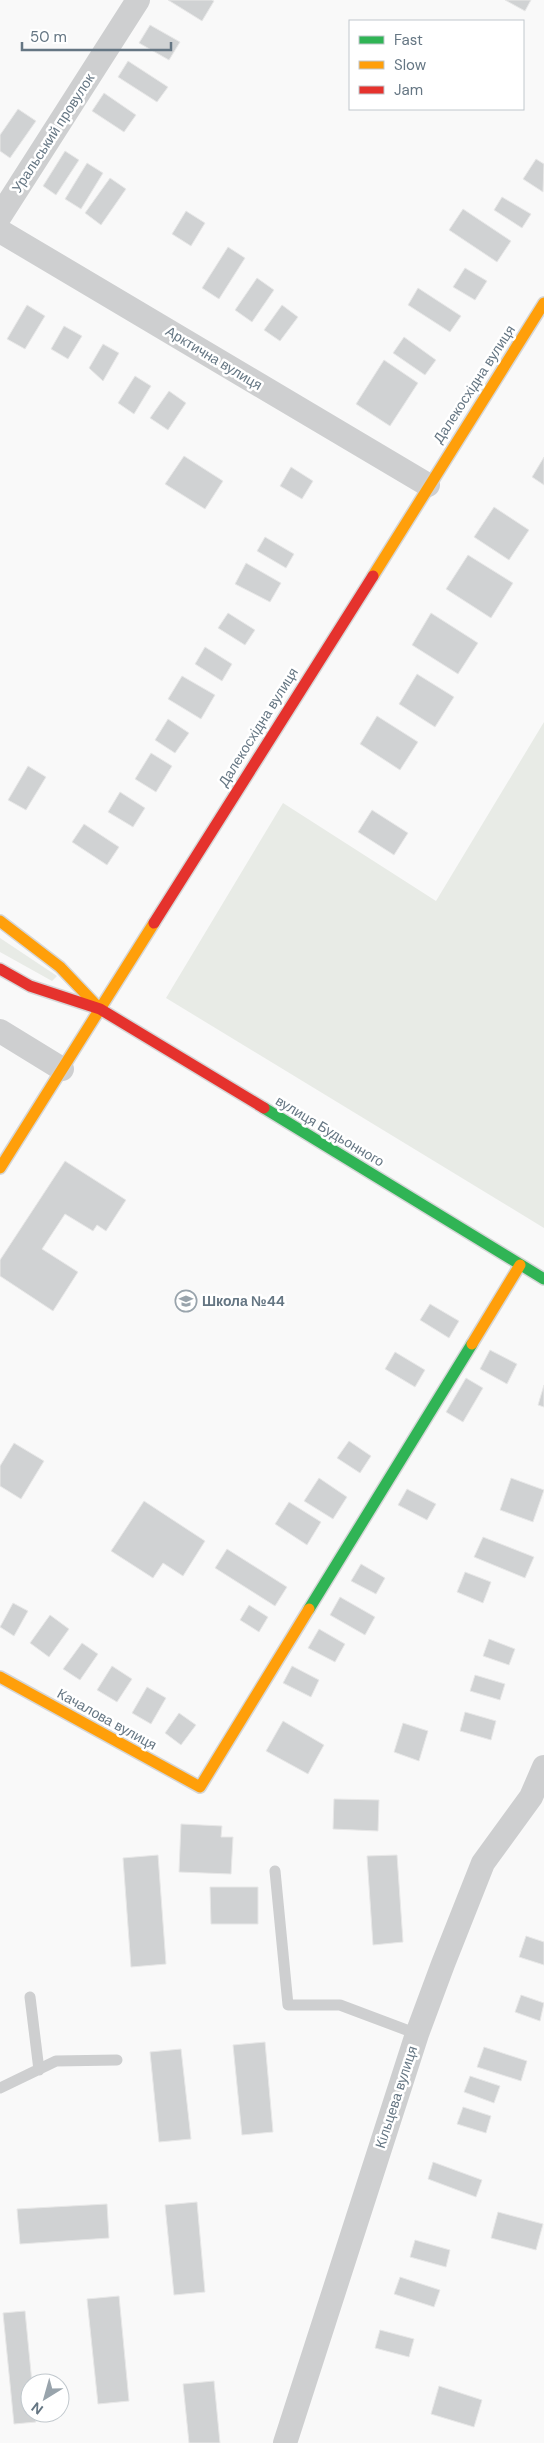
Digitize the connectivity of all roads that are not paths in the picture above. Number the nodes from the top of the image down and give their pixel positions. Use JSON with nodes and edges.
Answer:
{"nodes":[{"id":1,"x":138,"y":0,"type":"edge"},
{"id":2,"x":0,"y":216,"type":"edge"},
{"id":3,"x":0,"y":231,"type":"edge"},
{"id":4,"x":544,"y":303,"type":"edge"},
{"id":5,"x":428,"y":485,"type":"junction"},
{"id":6,"x":0,"y":921,"type":"edge"},
{"id":7,"x":0,"y":969,"type":"edge"},
{"id":8,"x":100,"y":1009,"type":"junction"},
{"id":9,"x":0,"y":1031,"type":"edge"},
{"id":10,"x":62,"y":1069,"type":"junction"},
{"id":11,"x":0,"y":1168,"type":"edge"},
{"id":12,"x":520,"y":1265,"type":"junction"},
{"id":13,"x":544,"y":1279,"type":"edge"},
{"id":14,"x":0,"y":1677,"type":"edge"},
{"id":15,"x":544,"y":1767,"type":"edge"},
{"id":16,"x":276,"y":1871,"type":"dead end"},
{"id":17,"x":30,"y":1997,"type":"dead end"},
{"id":18,"x":417,"y":2034,"type":"junction"},
{"id":19,"x":116,"y":2060,"type":"dead end"},
{"id":20,"x":39,"y":2070,"type":"junction"},
{"id":21,"x":0,"y":2088,"type":"edge"},
{"id":22,"x":285,"y":2443,"type":"edge"}],
"edges":[{"from":1,"to":2,"type":"street","name":"Уральський провулок"},
{"from":3,"to":5,"type":"street","name":"Арктична вулиця"},
{"from":4,"to":5,"type":"street","name":"Далекосхідна вулиця"},
{"from":5,"to":8,"type":"street","name":"Далекосхідна вулиця"},
{"from":6,"to":8,"type":"street","name":"вулиця Будьонного"},
{"from":7,"to":8,"type":"street","name":"вулиця Будьонного"},
{"from":8,"to":10,"type":"street","name":"Далекосхідна вулиця"},
{"from":8,"to":12,"type":"street","name":"вулиця Будьонного"},
{"from":9,"to":10,"type":"street"},
{"from":10,"to":11,"type":"street","name":"Далекосхідна вулиця"},
{"from":12,"to":13,"type":"street","name":"вулиця Будьонного"},
{"from":12,"to":14,"type":"street","name":"Качалова вулиця"},
{"from":15,"to":18,"type":"street","name":"Кільцева вулиця"},
{"from":16,"to":18,"type":"lane"},
{"from":17,"to":20,"type":"lane"},
{"from":18,"to":22,"type":"street","name":"Кільцева вулиця"},
{"from":19,"to":20,"type":"lane"},
{"from":20,"to":21,"type":"lane"}]}
